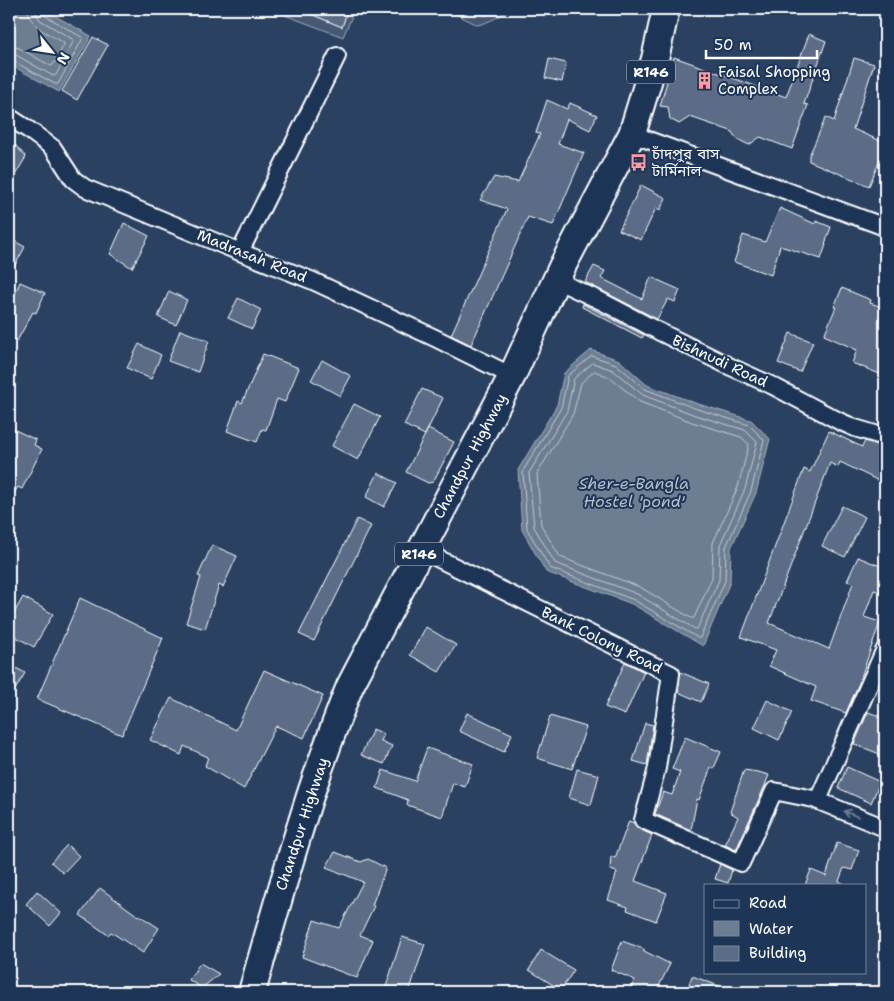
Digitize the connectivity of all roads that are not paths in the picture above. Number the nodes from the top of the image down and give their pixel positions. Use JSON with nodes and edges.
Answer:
{"nodes":[{"id":1,"x":666,"y":9,"type":"edge"},
{"id":2,"x":337,"y":56,"type":"dead end"},
{"id":3,"x":9,"y":117,"type":"edge"},
{"id":4,"x":632,"y":134,"type":"junction"},
{"id":5,"x":885,"y":227,"type":"edge"},
{"id":6,"x":240,"y":252,"type":"junction"},
{"id":7,"x":556,"y":280,"type":"junction"},
{"id":8,"x":512,"y":376,"type":"junction"},
{"id":9,"x":885,"y":437,"type":"edge"},
{"id":10,"x":421,"y":550,"type":"junction"},
{"id":11,"x":885,"y":649,"type":"edge"},
{"id":12,"x":816,"y":800,"type":"junction"},
{"id":13,"x":885,"y":828,"type":"edge"},
{"id":14,"x":252,"y":992,"type":"edge"}],
"edges":[{"from":1,"to":4,"type":"main road","name":"Chandpur Highway","number":"R146"},
{"from":2,"to":6,"type":"street"},
{"from":3,"to":6,"type":"street","name":"Madrasah Road"},
{"from":4,"to":5,"type":"street"},
{"from":4,"to":7,"type":"main road","name":"Chandpur Highway","number":"R146"},
{"from":6,"to":8,"type":"street","name":"Madrasah Road"},
{"from":7,"to":8,"type":"main road","name":"Chandpur Highway","number":"R146"},
{"from":7,"to":9,"type":"street","name":"Bishnudi Road"},
{"from":8,"to":10,"type":"main road","name":"Chandpur Highway","number":"R146"},
{"from":10,"to":12,"type":"street","name":"Bank Colony Road"},
{"from":10,"to":14,"type":"main road","name":"Chandpur Highway","number":"R146"},
{"from":11,"to":12,"type":"street"},
{"from":13,"to":12,"type":"street","one_way":true}]}
